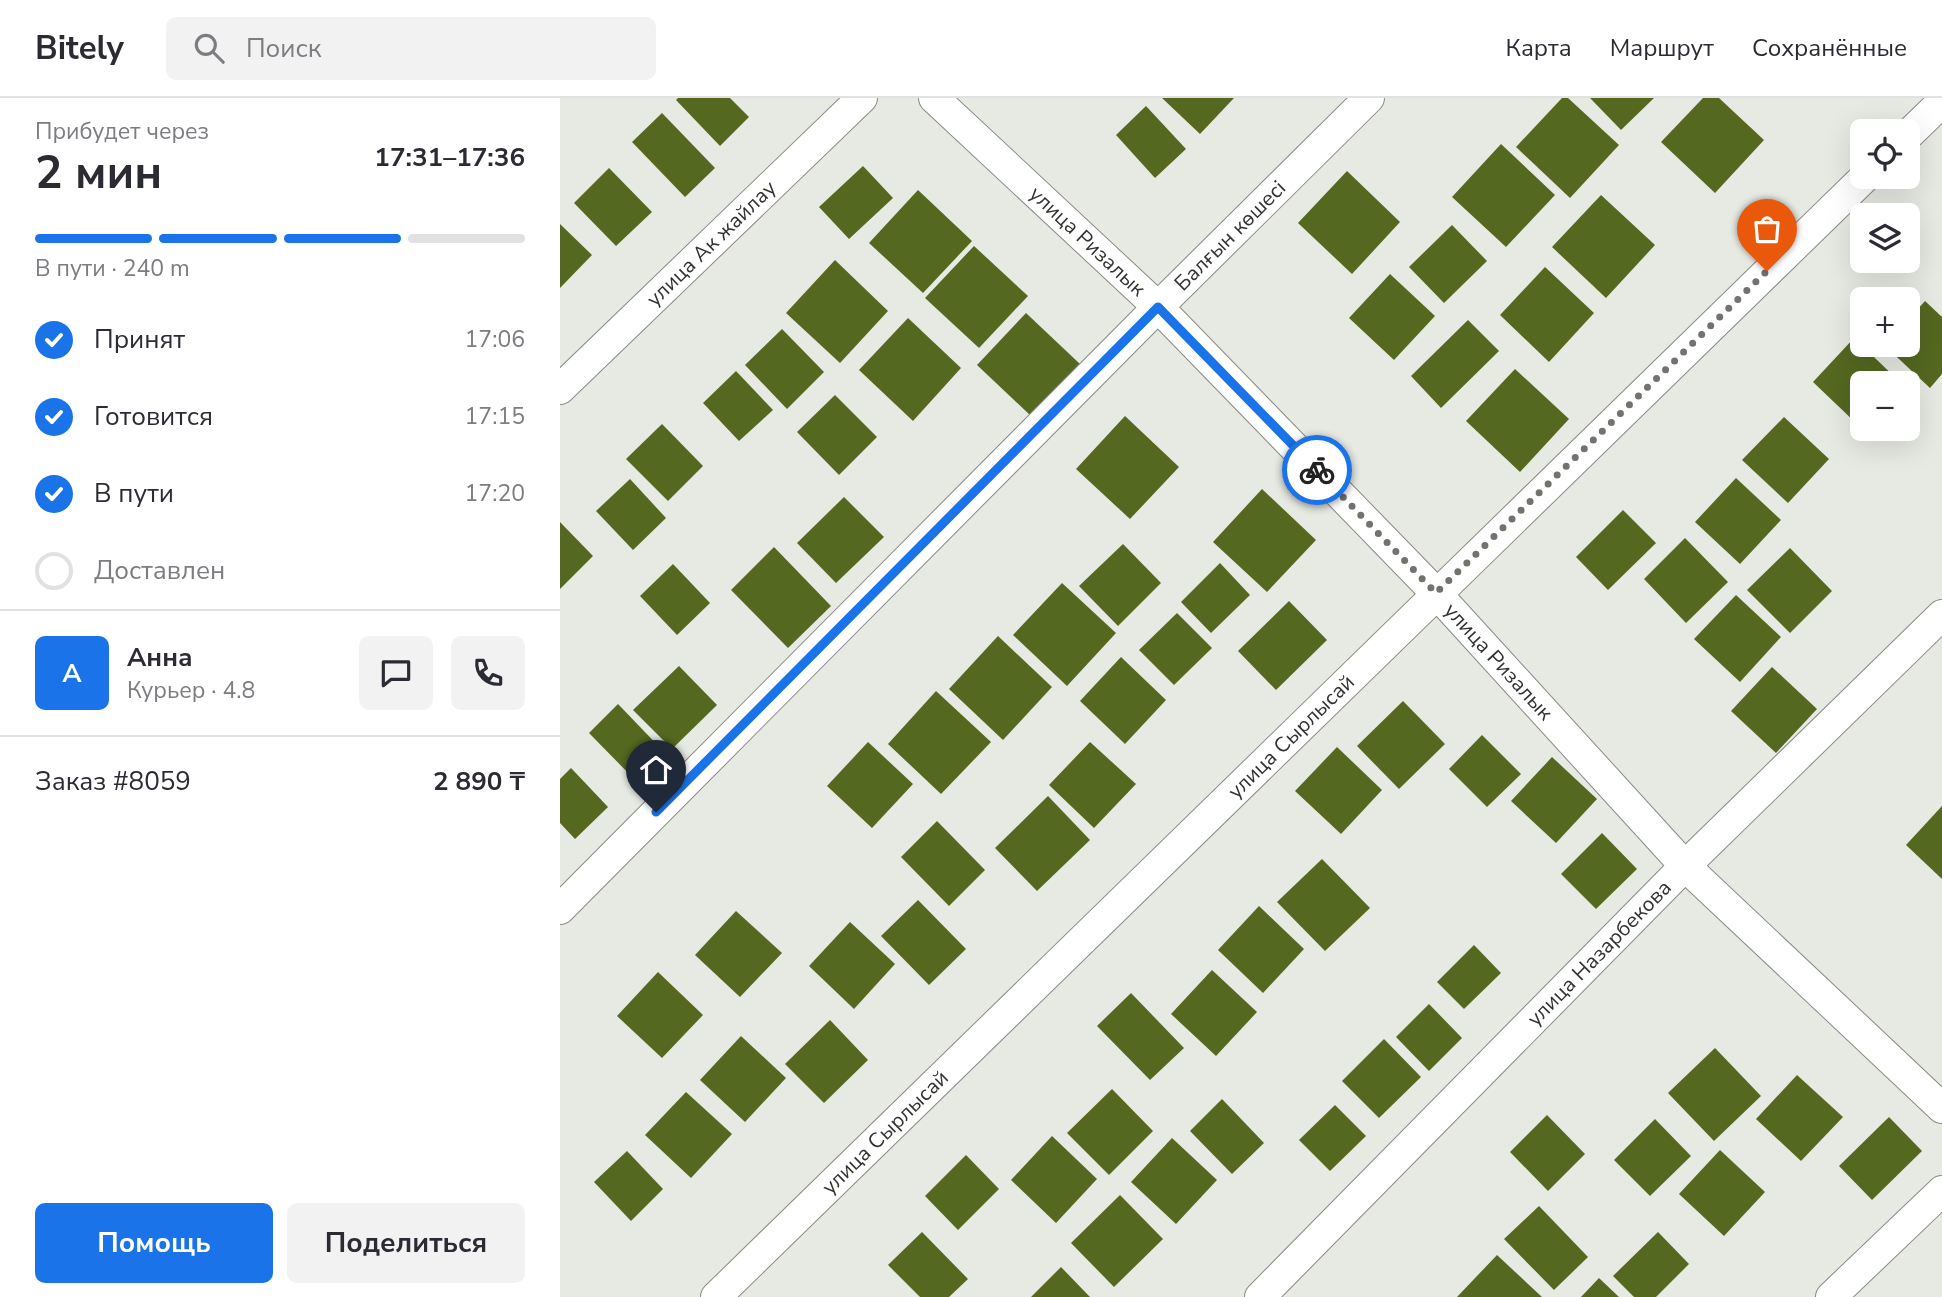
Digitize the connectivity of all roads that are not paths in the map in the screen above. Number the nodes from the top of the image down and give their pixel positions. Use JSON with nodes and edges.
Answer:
{"nodes":[{"id":1,"x":862,"y":98,"type":"edge"},
{"id":2,"x":934,"y":98,"type":"edge"},
{"id":3,"x":1369,"y":98,"type":"edge"},
{"id":4,"x":1942,"y":102,"type":"edge"},
{"id":5,"x":1920,"y":123,"type":"edge"},
{"id":6,"x":1853,"y":189,"type":"edge"},
{"id":7,"x":1158,"y":307,"type":"junction"},
{"id":8,"x":560,"y":389,"type":"edge"},
{"id":9,"x":1436,"y":593,"type":"junction"},
{"id":10,"x":1942,"y":615,"type":"edge"},
{"id":11,"x":1685,"y":866,"type":"junction"},
{"id":12,"x":560,"y":909,"type":"edge"},
{"id":13,"x":1942,"y":1108,"type":"edge"},
{"id":14,"x":1942,"y":1191,"type":"edge"},
{"id":15,"x":716,"y":1297,"type":"edge"},
{"id":16,"x":1260,"y":1297,"type":"edge"},
{"id":17,"x":1831,"y":1297,"type":"edge"}],
"edges":[{"from":1,"to":8,"type":"street","name":"улица Ак жайлау"},
{"from":2,"to":7,"type":"street","name":"улица Ризалык"},
{"from":3,"to":7,"type":"street","name":"Балғын көшесі"},
{"from":4,"to":5,"type":"street"},
{"from":6,"to":9,"type":"street","name":"улица Сырлысай"},
{"from":7,"to":9,"type":"street","name":"улица Ризалык"},
{"from":7,"to":12,"type":"street","name":"Балғын көшесі"},
{"from":9,"to":11,"type":"street","name":"улица Ризалык"},
{"from":9,"to":15,"type":"street","name":"улица Сырлысай"},
{"from":10,"to":11,"type":"street","name":"улица Назарбекова"},
{"from":11,"to":13,"type":"street","name":"улица Ризалык"},
{"from":11,"to":16,"type":"street","name":"улица Назарбекова"},
{"from":14,"to":17,"type":"street"}]}
